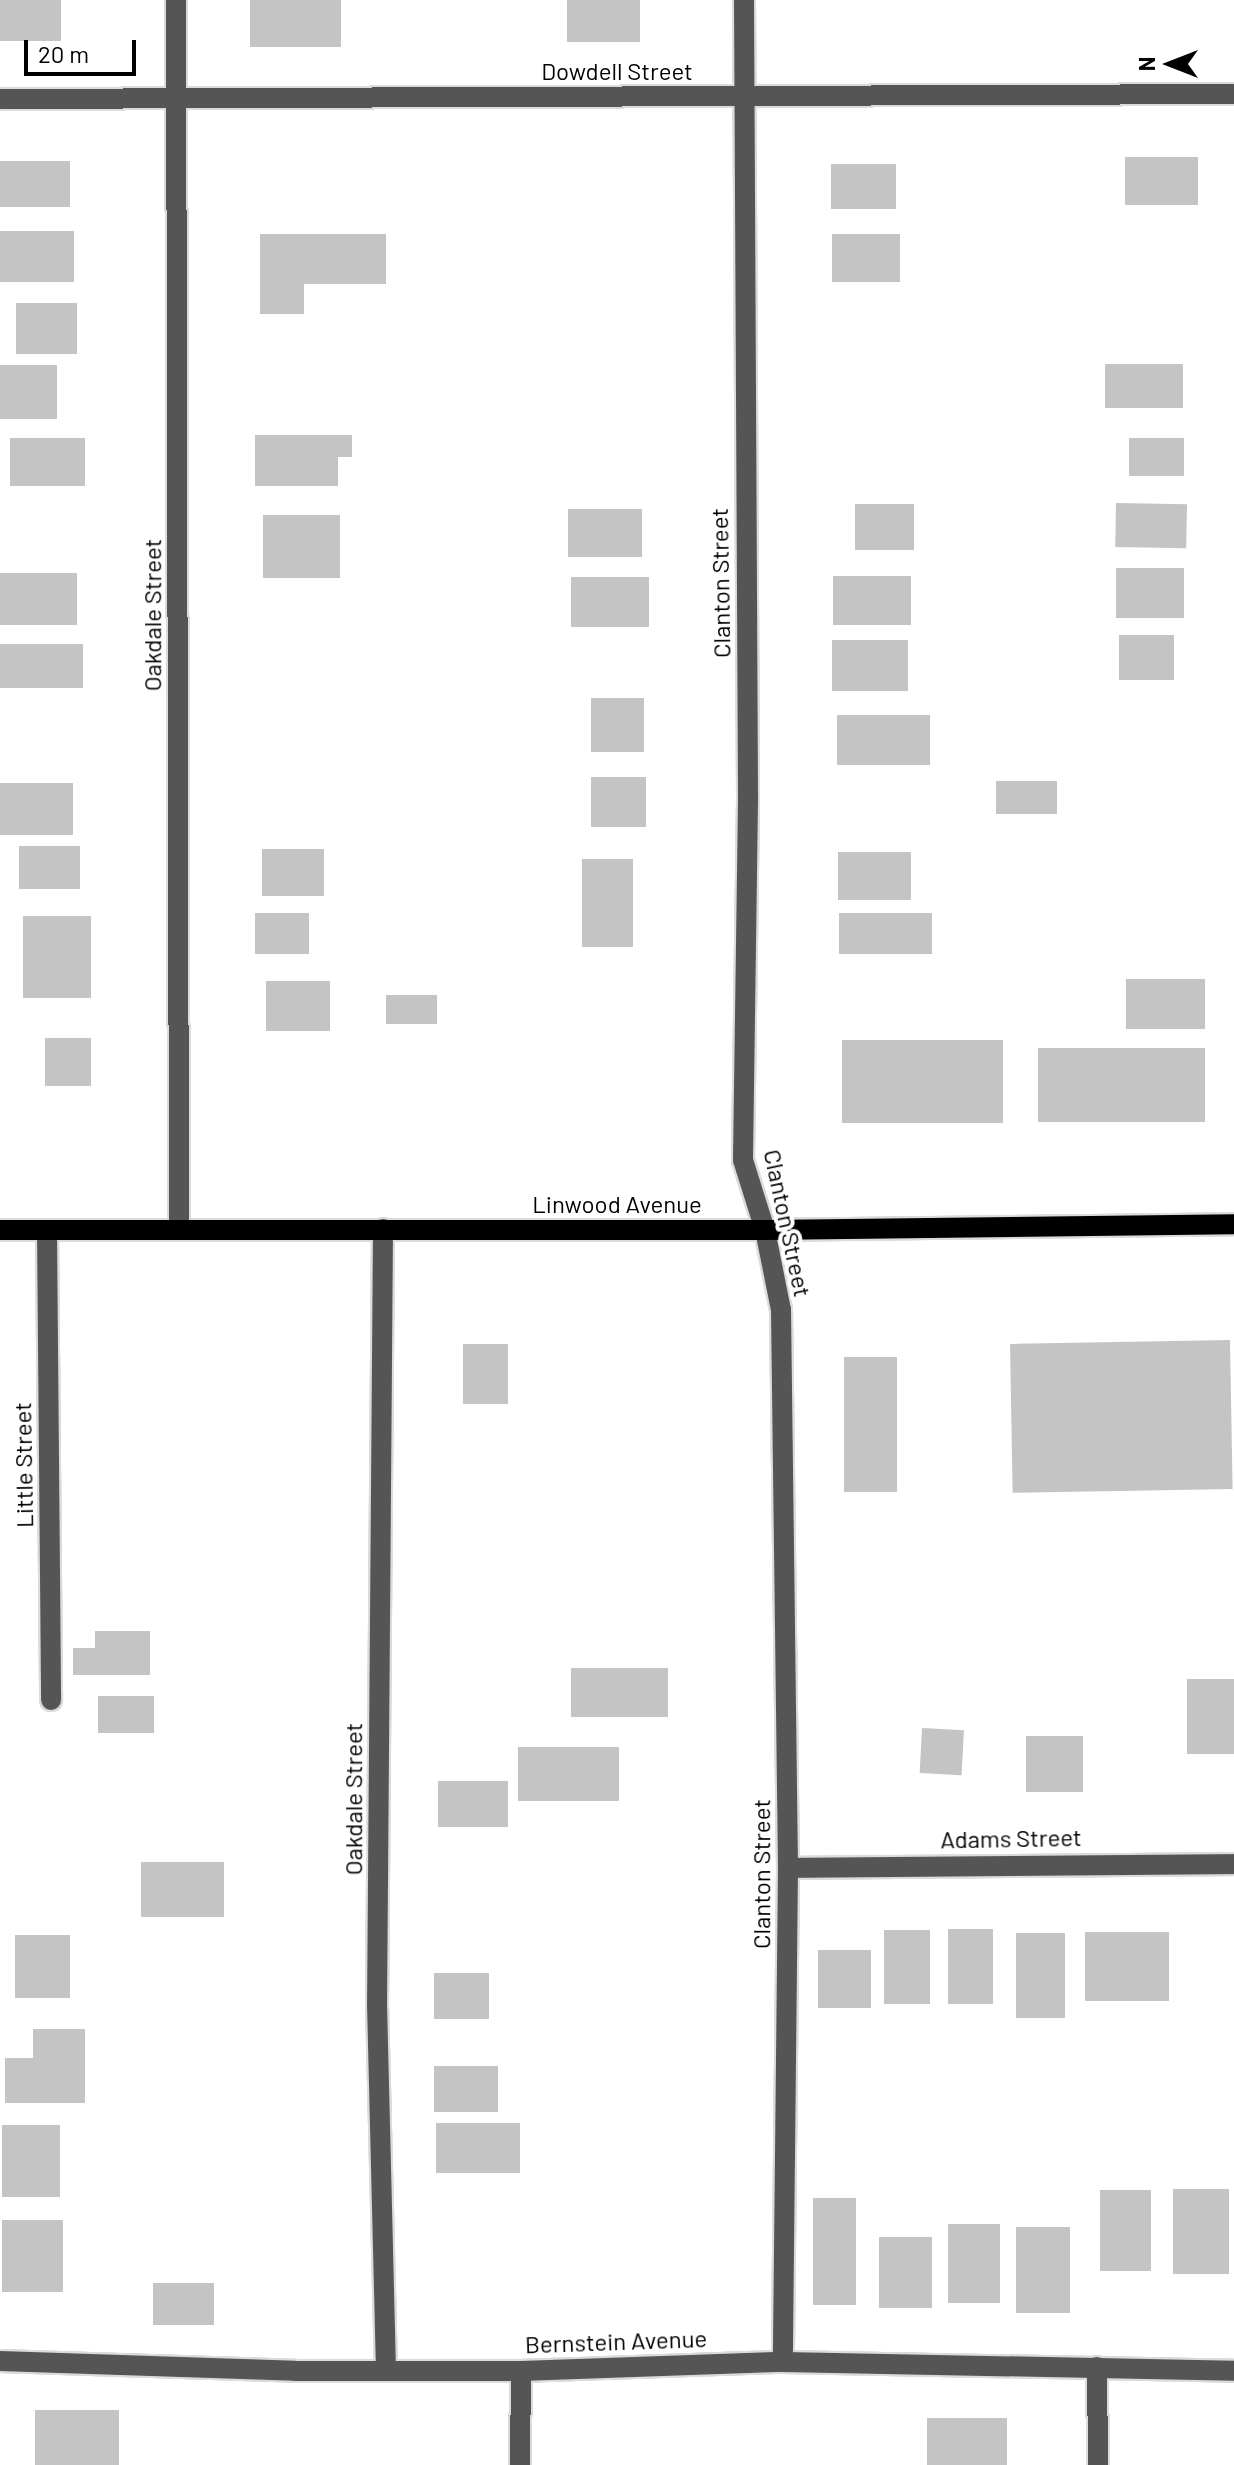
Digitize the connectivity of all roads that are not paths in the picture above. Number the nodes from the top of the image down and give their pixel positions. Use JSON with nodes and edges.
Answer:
{"nodes":[{"id":1,"x":176,"y":0,"type":"edge"},
{"id":2,"x":744,"y":0,"type":"edge"},
{"id":3,"x":1234,"y":94,"type":"edge"},
{"id":4,"x":742,"y":97,"type":"junction"},
{"id":5,"x":177,"y":98,"type":"junction"},
{"id":6,"x":0,"y":99,"type":"edge"},
{"id":7,"x":1234,"y":1224,"type":"edge"},
{"id":8,"x":383,"y":1229,"type":"junction"},
{"id":9,"x":0,"y":1230,"type":"edge"},
{"id":10,"x":47,"y":1230,"type":"junction"},
{"id":11,"x":179,"y":1230,"type":"junction"},
{"id":12,"x":765,"y":1230,"type":"junction"},
{"id":13,"x":51,"y":1700,"type":"dead end"},
{"id":14,"x":1234,"y":1864,"type":"edge"},
{"id":15,"x":788,"y":1868,"type":"junction"},
{"id":16,"x":0,"y":2361,"type":"edge"},
{"id":17,"x":783,"y":2362,"type":"junction"},
{"id":18,"x":1097,"y":2367,"type":"junction"},
{"id":19,"x":386,"y":2370,"type":"junction"},
{"id":20,"x":521,"y":2371,"type":"junction"},
{"id":21,"x":1234,"y":2371,"type":"edge"},
{"id":22,"x":520,"y":2465,"type":"edge"},
{"id":23,"x":1098,"y":2465,"type":"edge"}],
"edges":[{"from":1,"to":5,"type":"street","name":"Oakdale Street"},
{"from":2,"to":4,"type":"street","name":"Clanton Street"},
{"from":3,"to":4,"type":"street","name":"Dowdell Street"},
{"from":4,"to":5,"type":"street","name":"Dowdell Street"},
{"from":4,"to":12,"type":"street","name":"Clanton Street"},
{"from":5,"to":6,"type":"street","name":"Dowdell Street"},
{"from":5,"to":11,"type":"street","name":"Oakdale Street"},
{"from":7,"to":12,"type":"main road","name":"Linwood Avenue"},
{"from":8,"to":11,"type":"main road","name":"Linwood Avenue"},
{"from":8,"to":12,"type":"main road","name":"Linwood Avenue"},
{"from":8,"to":19,"type":"street","name":"Oakdale Street"},
{"from":9,"to":10,"type":"main road","name":"Linwood Avenue"},
{"from":10,"to":11,"type":"main road","name":"Linwood Avenue"},
{"from":10,"to":13,"type":"street","name":"Little Street"},
{"from":12,"to":15,"type":"street","name":"Clanton Street"},
{"from":14,"to":15,"type":"street","name":"Adams Street"},
{"from":15,"to":17,"type":"street","name":"Clanton Street"},
{"from":16,"to":19,"type":"street","name":"Bernstein Avenue"},
{"from":17,"to":18,"type":"street","name":"Bernstein Avenue"},
{"from":17,"to":20,"type":"street","name":"Bernstein Avenue"},
{"from":18,"to":21,"type":"street","name":"Bernstein Avenue"},
{"from":18,"to":23,"type":"street"},
{"from":19,"to":20,"type":"street","name":"Bernstein Avenue"},
{"from":20,"to":22,"type":"street"}]}
